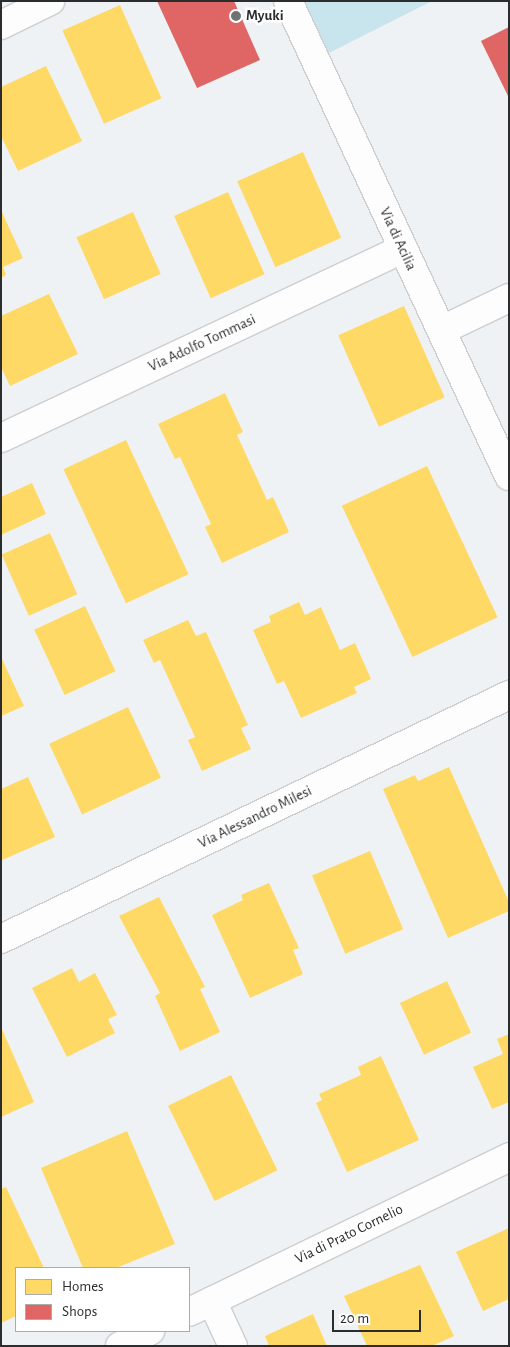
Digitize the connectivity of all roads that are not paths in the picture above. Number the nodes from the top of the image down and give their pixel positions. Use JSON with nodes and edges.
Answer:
{"nodes":[{"id":1,"x":50,"y":1,"type":"edge"},
{"id":2,"x":288,"y":1,"type":"edge"},
{"id":3,"x":1,"y":25,"type":"edge"},
{"id":4,"x":402,"y":249,"type":"junction"},
{"id":5,"x":509,"y":298,"type":"edge"},
{"id":6,"x":442,"y":330,"type":"junction"},
{"id":7,"x":1,"y":438,"type":"edge"},
{"id":8,"x":509,"y":476,"type":"edge"},
{"id":9,"x":509,"y":695,"type":"edge"},
{"id":10,"x":1,"y":939,"type":"edge"},
{"id":11,"x":509,"y":1157,"type":"edge"},
{"id":12,"x":200,"y":1306,"type":"edge"},
{"id":13,"x":148,"y":1332,"type":"edge"},
{"id":14,"x":120,"y":1346,"type":"edge"},
{"id":15,"x":233,"y":1346,"type":"edge"}],
"edges":[{"from":1,"to":3,"type":"street"},
{"from":2,"to":4,"type":"street","name":"Via di Acilia"},
{"from":4,"to":6,"type":"street","name":"Via di Acilia"},
{"from":4,"to":7,"type":"street","name":"Via Adolfo Tommasi"},
{"from":5,"to":6,"type":"street"},
{"from":6,"to":8,"type":"street","name":"Via di Acilia"},
{"from":9,"to":10,"type":"street","name":"Via Alessandro Milesi"},
{"from":11,"to":12,"type":"street","name":"Via di Prato Cornelio"},
{"from":12,"to":15,"type":"street"},
{"from":13,"to":14,"type":"street"}]}
